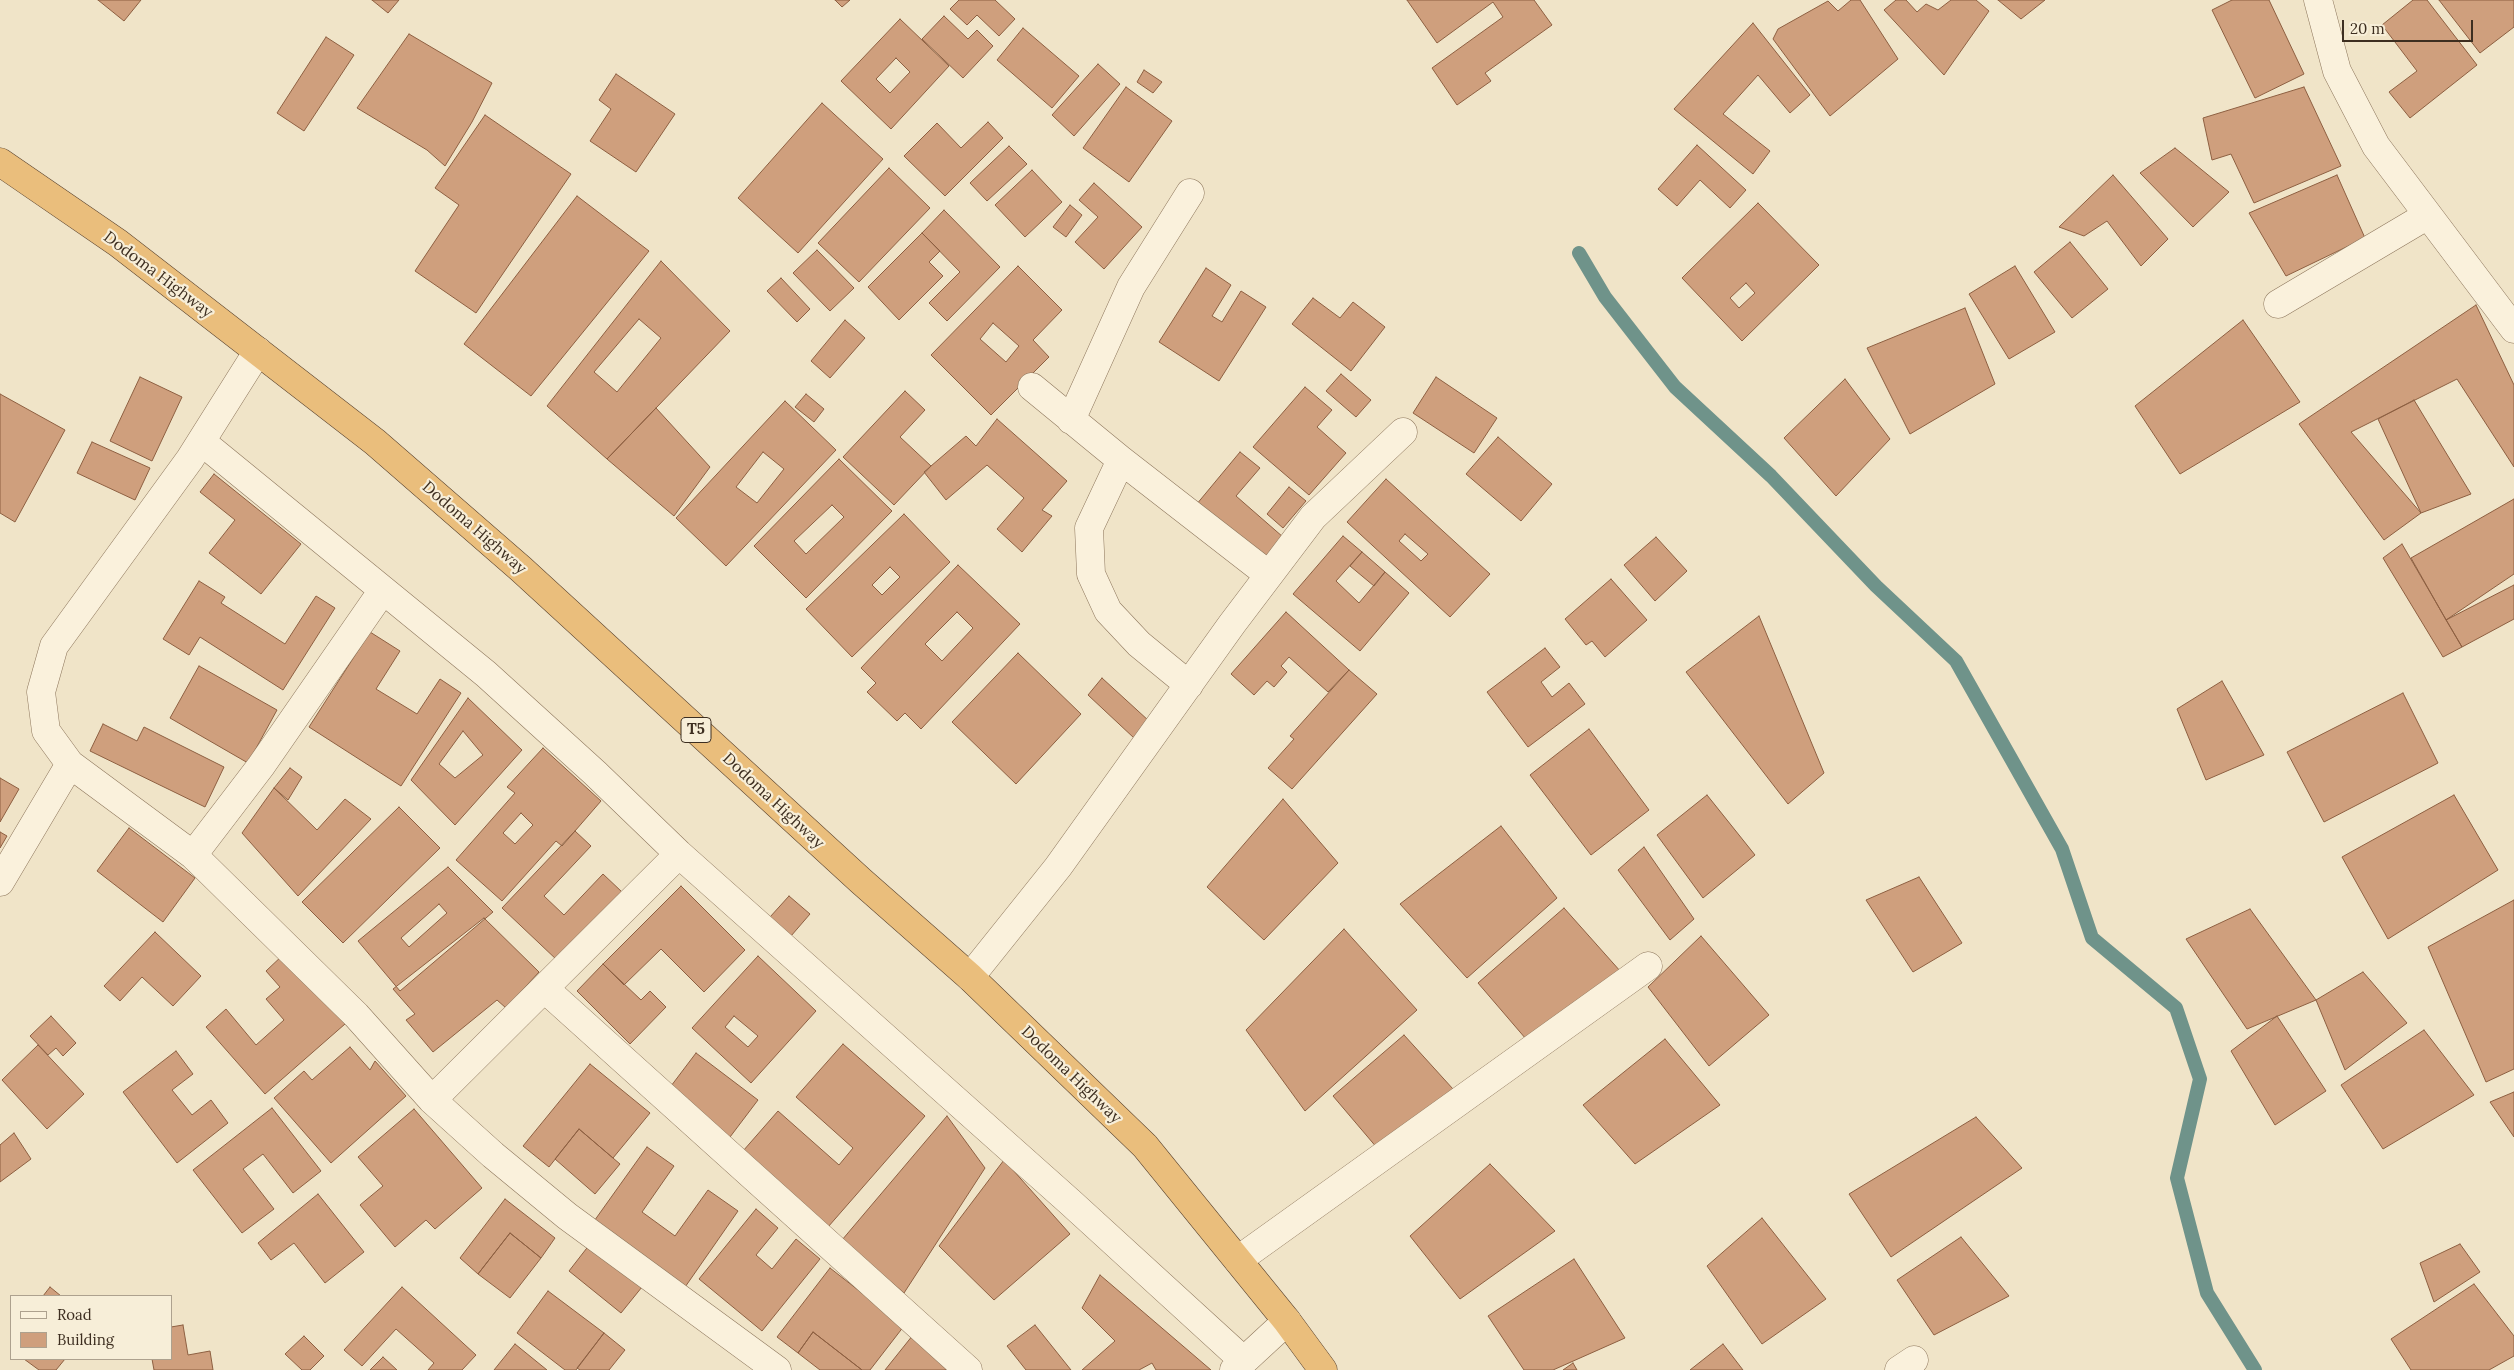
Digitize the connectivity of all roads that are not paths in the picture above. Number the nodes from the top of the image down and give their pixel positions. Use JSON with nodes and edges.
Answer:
{"nodes":[{"id":1,"x":2318,"y":0,"type":"edge"},
{"id":2,"x":0,"y":162,"type":"edge"},
{"id":3,"x":1190,"y":194,"type":"dead end"},
{"id":4,"x":2428,"y":215,"type":"junction"},
{"id":5,"x":2278,"y":304,"type":"dead end"},
{"id":6,"x":2514,"y":329,"type":"edge"},
{"id":7,"x":258,"y":351,"type":"junction"},
{"id":8,"x":1032,"y":387,"type":"dead end"},
{"id":9,"x":1072,"y":420,"type":"junction"},
{"id":10,"x":1403,"y":432,"type":"dead end"},
{"id":11,"x":202,"y":442,"type":"junction"},
{"id":12,"x":1121,"y":460,"type":"junction"},
{"id":13,"x":1269,"y":575,"type":"junction"},
{"id":14,"x":383,"y":590,"type":"junction"},
{"id":15,"x":1189,"y":685,"type":"junction"},
{"id":16,"x":70,"y":764,"type":"junction"},
{"id":17,"x":679,"y":854,"type":"junction"},
{"id":18,"x":193,"y":855,"type":"junction"},
{"id":19,"x":0,"y":882,"type":"edge"},
{"id":20,"x":1648,"y":966,"type":"dead end"},
{"id":21,"x":970,"y":977,"type":"junction"},
{"id":22,"x":545,"y":989,"type":"junction"},
{"id":23,"x":432,"y":1100,"type":"junction"},
{"id":24,"x":1238,"y":1260,"type":"junction"},
{"id":25,"x":1287,"y":1321,"type":"junction"},
{"id":26,"x":1239,"y":1365,"type":"edge"},
{"id":27,"x":777,"y":1370,"type":"edge"},
{"id":28,"x":968,"y":1370,"type":"edge"},
{"id":29,"x":1323,"y":1370,"type":"edge"}],
"edges":[{"from":1,"to":4,"type":"street"},
{"from":2,"to":7,"type":"highway","name":"Dodoma Highway","number":"T5"},
{"from":3,"to":9,"type":"street"},
{"from":4,"to":5,"type":"street"},
{"from":4,"to":6,"type":"street"},
{"from":7,"to":11,"type":"street"},
{"from":7,"to":21,"type":"highway","name":"Dodoma Highway","number":"T5"},
{"from":8,"to":9,"type":"street"},
{"from":9,"to":12,"type":"street"},
{"from":10,"to":13,"type":"street"},
{"from":11,"to":14,"type":"street"},
{"from":11,"to":16,"type":"street"},
{"from":12,"to":13,"type":"street"},
{"from":12,"to":15,"type":"street"},
{"from":13,"to":15,"type":"street"},
{"from":14,"to":17,"type":"street"},
{"from":14,"to":18,"type":"street"},
{"from":15,"to":21,"type":"street"},
{"from":16,"to":18,"type":"street"},
{"from":16,"to":19,"type":"street"},
{"from":17,"to":22,"type":"street"},
{"from":17,"to":26,"type":"street"},
{"from":18,"to":23,"type":"street"},
{"from":20,"to":24,"type":"street"},
{"from":21,"to":24,"type":"highway","name":"Dodoma Highway","number":"T5"},
{"from":22,"to":23,"type":"street"},
{"from":22,"to":28,"type":"street"},
{"from":23,"to":27,"type":"street"},
{"from":24,"to":25,"type":"highway","name":"Dodoma Highway","number":"T5"},
{"from":25,"to":26,"type":"street"},
{"from":25,"to":29,"type":"highway","name":"Dodoma Highway","number":"T5"}]}
